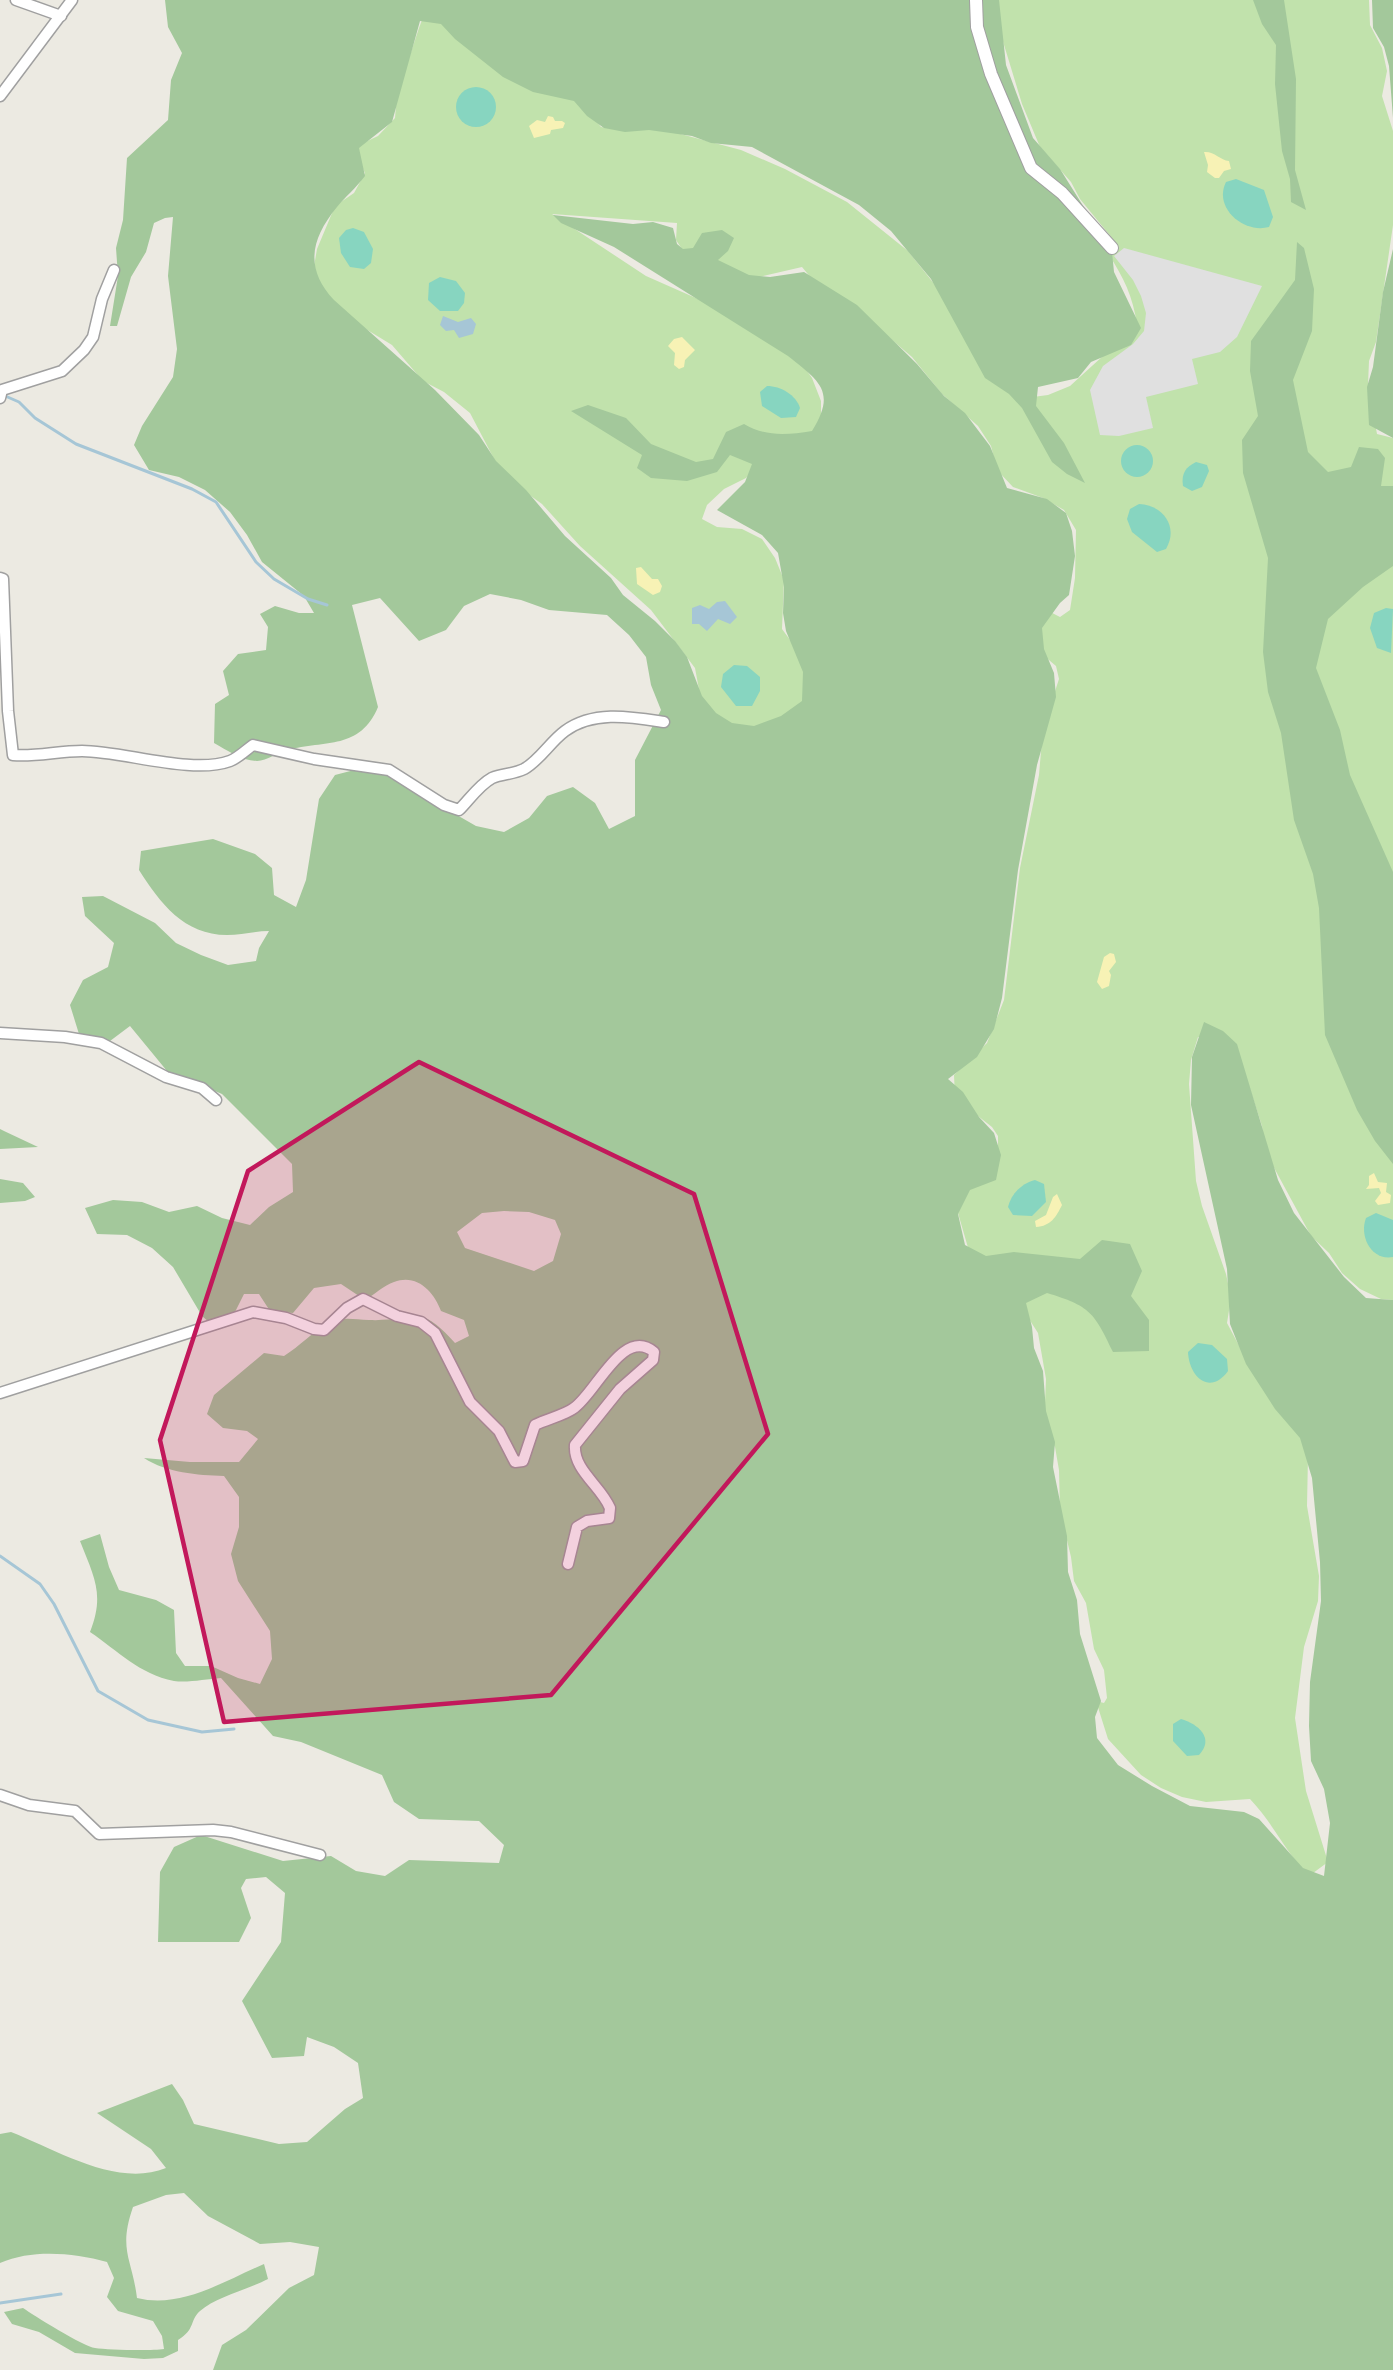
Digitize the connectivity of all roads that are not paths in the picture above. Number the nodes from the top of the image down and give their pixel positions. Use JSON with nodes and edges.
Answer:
{"nodes":[{"id":1,"x":16,"y":0,"type":"edge"},
{"id":2,"x":72,"y":0,"type":"edge"},
{"id":3,"x":976,"y":0,"type":"edge"},
{"id":4,"x":61,"y":16,"type":"junction"},
{"id":5,"x":0,"y":96,"type":"edge"},
{"id":6,"x":1112,"y":248,"type":"dead end"},
{"id":7,"x":114,"y":270,"type":"dead end"},
{"id":8,"x":0,"y":398,"type":"edge"},
{"id":9,"x":0,"y":578,"type":"edge"},
{"id":10,"x":664,"y":722,"type":"dead end"},
{"id":11,"x":0,"y":1033,"type":"edge"},
{"id":12,"x":216,"y":1100,"type":"dead end"},
{"id":13,"x":0,"y":1393,"type":"edge"},
{"id":14,"x":568,"y":1564,"type":"dead end"},
{"id":15,"x":0,"y":1794,"type":"edge"},
{"id":16,"x":320,"y":1855,"type":"dead end"}],
"edges":[{"from":1,"to":4,"type":"street"},
{"from":2,"to":4,"type":"street"},
{"from":3,"to":6,"type":"street"},
{"from":4,"to":5,"type":"street"},
{"from":7,"to":8,"type":"street"},
{"from":9,"to":10,"type":"street"},
{"from":11,"to":12,"type":"street"},
{"from":13,"to":14,"type":"street"},
{"from":15,"to":16,"type":"street"}]}
